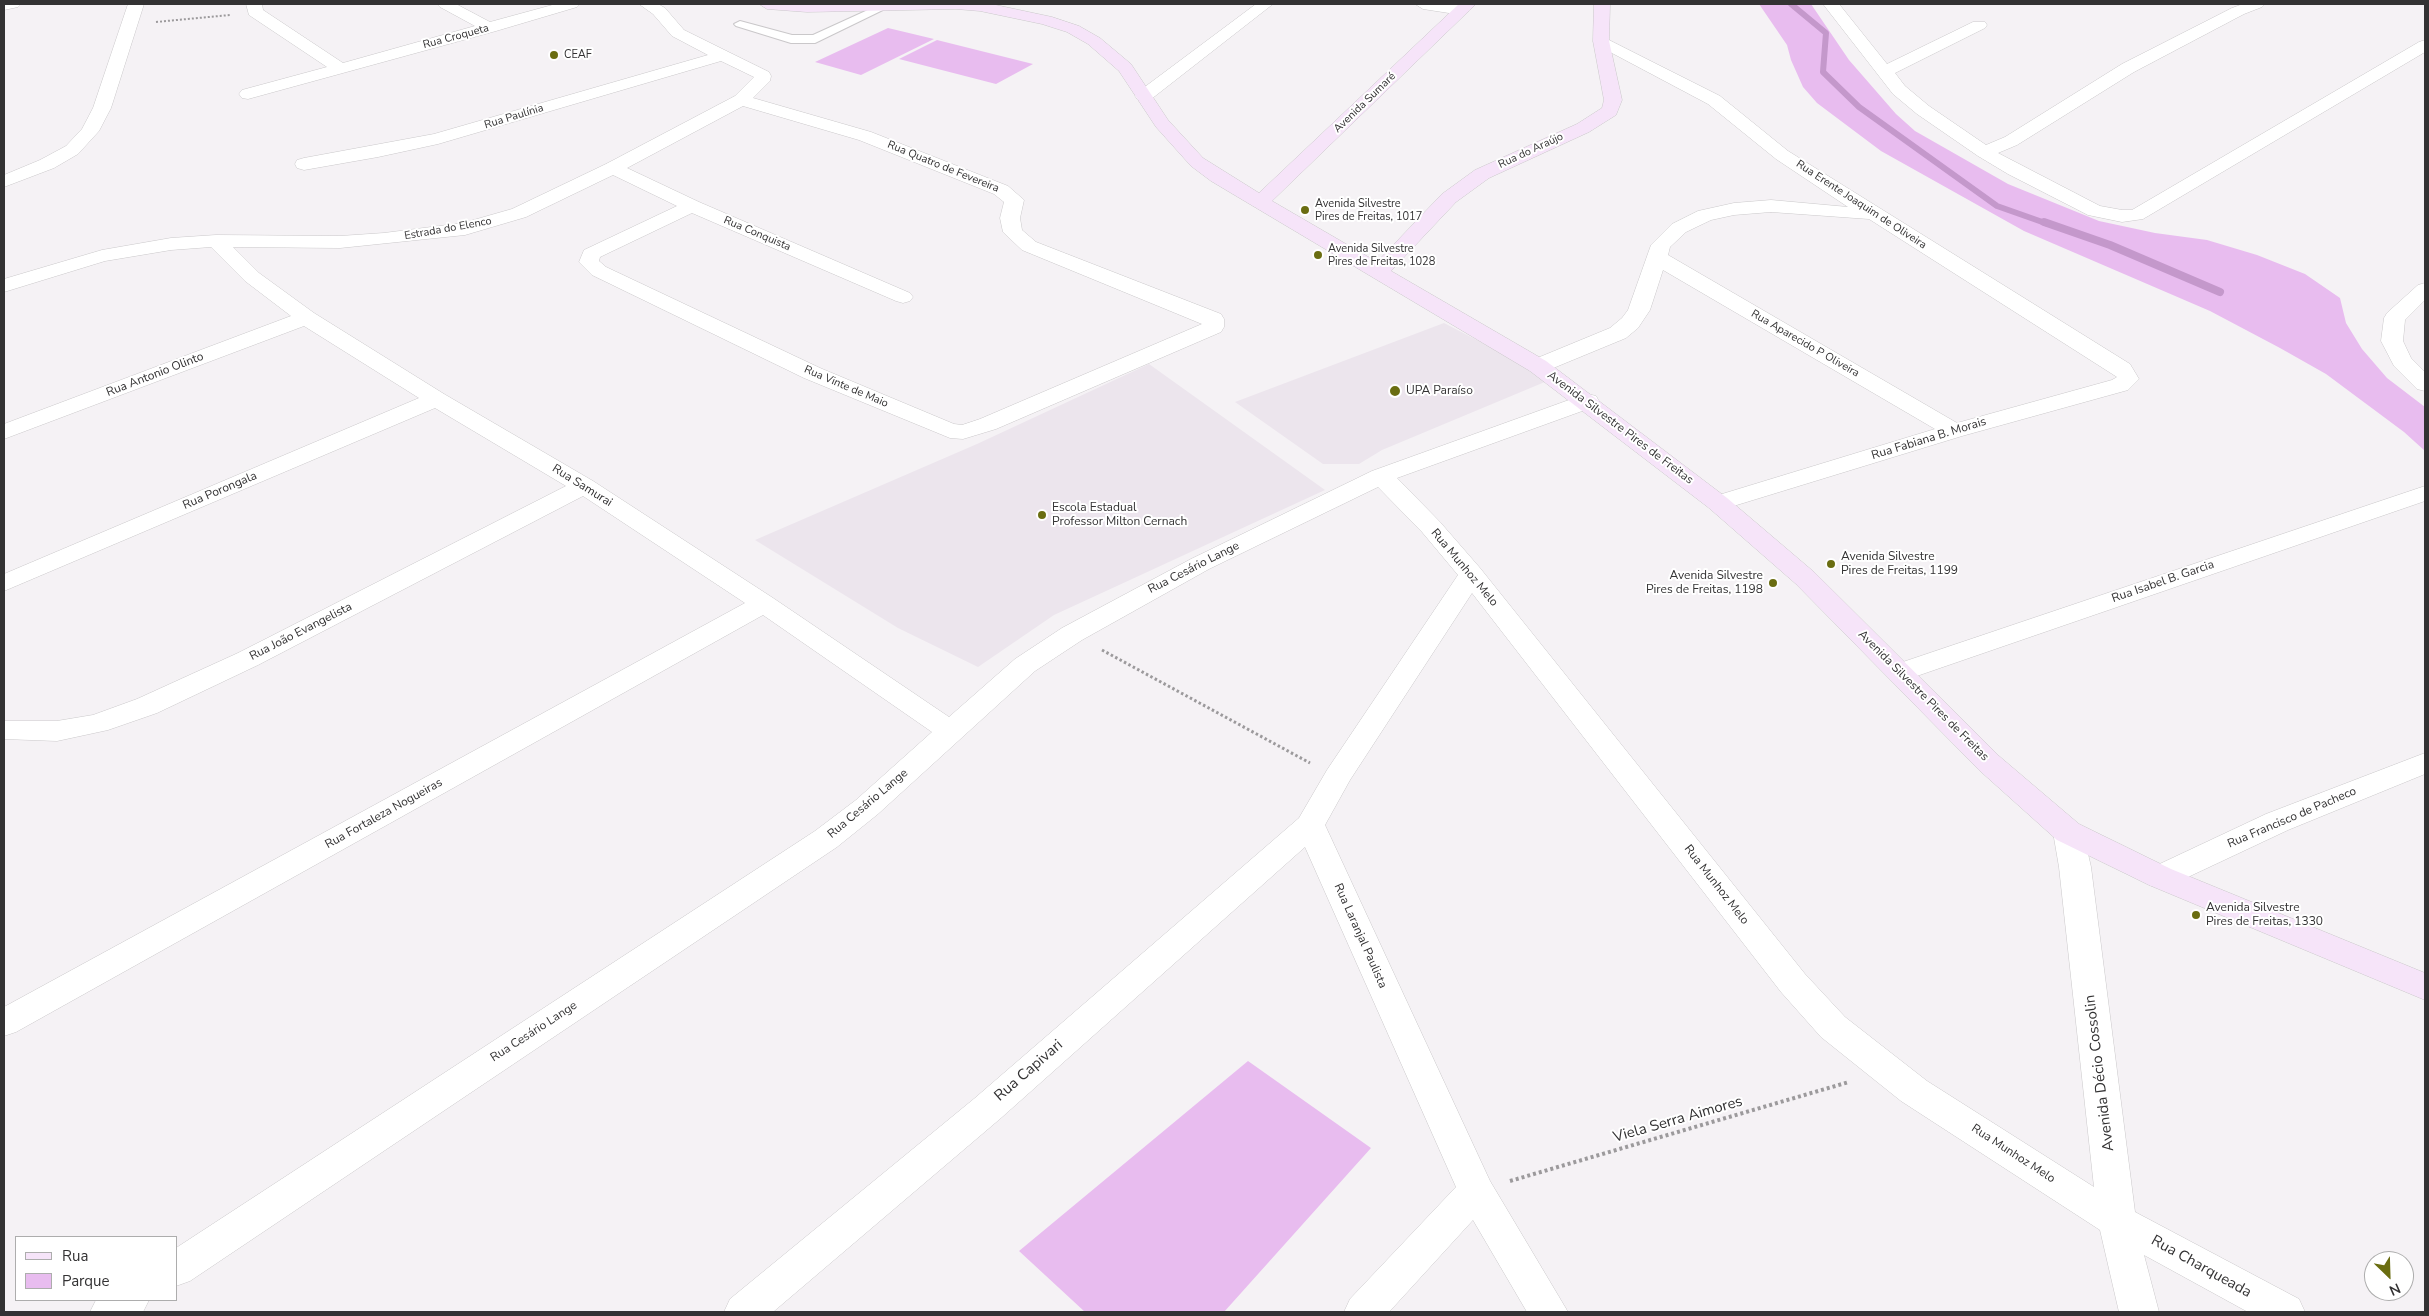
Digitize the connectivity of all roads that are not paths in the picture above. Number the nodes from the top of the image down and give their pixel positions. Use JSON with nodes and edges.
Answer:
{"nodes":[{"id":1,"x":13,"y":4,"type":"edge"},
{"id":2,"x":136,"y":4,"type":"edge"},
{"id":3,"x":445,"y":4,"type":"edge"},
{"id":4,"x":572,"y":4,"type":"edge"},
{"id":5,"x":767,"y":4,"type":"edge"},
{"id":6,"x":1265,"y":4,"type":"edge"},
{"id":7,"x":1423,"y":4,"type":"edge"},
{"id":8,"x":1602,"y":4,"type":"edge"},
{"id":9,"x":1831,"y":4,"type":"edge"},
{"id":10,"x":2257,"y":4,"type":"edge"},
{"id":11,"x":4,"y":5,"type":"edge"},
{"id":12,"x":658,"y":6,"type":"edge"},
{"id":13,"x":885,"y":6,"type":"junction"},
{"id":14,"x":1465,"y":7,"type":"edge"},
{"id":15,"x":255,"y":8,"type":"edge"},
{"id":16,"x":740,"y":24,"type":"dead end"},
{"id":17,"x":1979,"y":25,"type":"dead end"},
{"id":18,"x":490,"y":28,"type":"junction"},
{"id":19,"x":1601,"y":41,"type":"junction"},
{"id":20,"x":2425,"y":45,"type":"edge"},
{"id":21,"x":721,"y":56,"type":"junction"},
{"id":22,"x":341,"y":69,"type":"junction"},
{"id":23,"x":1884,"y":72,"type":"junction"},
{"id":24,"x":248,"y":94,"type":"dead end"},
{"id":25,"x":1144,"y":96,"type":"junction"},
{"id":26,"x":741,"y":100,"type":"junction"},
{"id":27,"x":1984,"y":152,"type":"junction"},
{"id":28,"x":304,"y":164,"type":"dead end"},
{"id":29,"x":613,"y":168,"type":"junction"},
{"id":30,"x":4,"y":181,"type":"edge"},
{"id":31,"x":1260,"y":202,"type":"junction"},
{"id":32,"x":692,"y":206,"type":"junction"},
{"id":33,"x":1874,"y":214,"type":"junction"},
{"id":34,"x":216,"y":241,"type":"junction"},
{"id":35,"x":1656,"y":257,"type":"junction"},
{"id":36,"x":1378,"y":272,"type":"junction"},
{"id":37,"x":4,"y":286,"type":"edge"},
{"id":38,"x":2425,"y":289,"type":"edge"},
{"id":39,"x":903,"y":297,"type":"dead end"},
{"id":40,"x":306,"y":318,"type":"junction"},
{"id":41,"x":1213,"y":319,"type":"joint"},
{"id":42,"x":1538,"y":366,"type":"junction"},
{"id":43,"x":2122,"y":369,"type":"joint"},
{"id":44,"x":2425,"y":384,"type":"edge"},
{"id":45,"x":436,"y":399,"type":"junction"},
{"id":46,"x":1588,"y":402,"type":"junction"},
{"id":47,"x":1954,"y":431,"type":"junction"},
{"id":48,"x":4,"y":432,"type":"edge"},
{"id":49,"x":1381,"y":476,"type":"junction"},
{"id":50,"x":584,"y":486,"type":"junction"},
{"id":51,"x":2425,"y":493,"type":"edge"},
{"id":52,"x":1718,"y":503,"type":"junction"},
{"id":53,"x":1471,"y":574,"type":"junction"},
{"id":54,"x":4,"y":583,"type":"edge"},
{"id":55,"x":764,"y":604,"type":"junction"},
{"id":56,"x":1901,"y":672,"type":"junction"},
{"id":57,"x":4,"y":730,"type":"edge"},
{"id":58,"x":950,"y":731,"type":"junction"},
{"id":59,"x":2424,"y":764,"type":"edge"},
{"id":60,"x":1310,"y":825,"type":"junction"},
{"id":61,"x":2068,"y":832,"type":"junction"},
{"id":62,"x":2160,"y":877,"type":"junction"},
{"id":63,"x":2425,"y":987,"type":"edge"},
{"id":64,"x":4,"y":1024,"type":"edge"},
{"id":65,"x":1476,"y":1191,"type":"junction"},
{"id":66,"x":2117,"y":1221,"type":"junction"},
{"id":67,"x":178,"y":1268,"type":"edge"},
{"id":68,"x":127,"y":1301,"type":"edge"},
{"id":69,"x":110,"y":1312,"type":"edge"},
{"id":70,"x":744,"y":1312,"type":"edge"},
{"id":71,"x":1364,"y":1312,"type":"edge"},
{"id":72,"x":1548,"y":1312,"type":"edge"},
{"id":73,"x":2139,"y":1312,"type":"edge"},
{"id":74,"x":2285,"y":1312,"type":"edge"}],
"edges":[{"from":1,"to":11,"type":"street"},
{"from":2,"to":30,"type":"street"},
{"from":3,"to":18,"type":"street"},
{"from":4,"to":18,"type":"street","name":"Rua Croqueta"},
{"from":5,"to":13,"type":"main road","name":"Avenida Silvestre Pires de Freitas"},
{"from":6,"to":25,"type":"street"},
{"from":7,"to":14,"type":"street"},
{"from":8,"to":19,"type":"main road","name":"Rua do Araújo"},
{"from":9,"to":23,"type":"street"},
{"from":10,"to":27,"type":"street"},
{"from":12,"to":21,"type":"street","name":"Estrada do Elenco"},
{"from":13,"to":16,"type":"lane"},
{"from":13,"to":25,"type":"main road","name":"Avenida Silvestre Pires de Freitas"},
{"from":14,"to":31,"type":"main road","name":"Avenida Sumaré"},
{"from":15,"to":22,"type":"street"},
{"from":17,"to":23,"type":"street"},
{"from":18,"to":22,"type":"street","name":"Rua Croqueta"},
{"from":19,"to":33,"type":"street","name":"Rua Erente Joaquim de Oliveira"},
{"from":19,"to":36,"type":"main road","name":"Rua do Araújo"},
{"from":20,"to":27,"type":"street"},
{"from":21,"to":26,"type":"street","name":"Estrada do Elenco"},
{"from":21,"to":28,"type":"street","name":"Rua Paulínia"},
{"from":22,"to":24,"type":"street","name":"Rua Croqueta"},
{"from":23,"to":27,"type":"street"},
{"from":25,"to":31,"type":"main road","name":"Avenida Silvestre Pires de Freitas"},
{"from":26,"to":29,"type":"street","name":"Estrada do Elenco"},
{"from":26,"to":41,"type":"street","name":"Rua Quatro de Fevereira"},
{"from":29,"to":32,"type":"street","name":"Rua Conquista"},
{"from":29,"to":34,"type":"street","name":"Estrada do Elenco"},
{"from":31,"to":36,"type":"main road","name":"Avenida Silvestre Pires de Freitas"},
{"from":32,"to":39,"type":"street","name":"Rua Conquista"},
{"from":32,"to":41,"type":"street","name":"Rua Vinte de Maio"},
{"from":33,"to":35,"type":"street"},
{"from":33,"to":43,"type":"street","name":"Rua Erente Joaquim de Oliveira"},
{"from":34,"to":37,"type":"street","name":"Estrada do Elenco"},
{"from":34,"to":40,"type":"street","name":"Rua Samurai"},
{"from":35,"to":42,"type":"street"},
{"from":35,"to":47,"type":"street","name":"Rua Aparecido P Oliveira"},
{"from":36,"to":42,"type":"main road","name":"Avenida Silvestre Pires de Freitas"},
{"from":38,"to":44,"type":"street"},
{"from":40,"to":45,"type":"street","name":"Rua Samurai"},
{"from":40,"to":48,"type":"street","name":"Rua Antonio Olinto"},
{"from":42,"to":46,"type":"main road","name":"Avenida Silvestre Pires de Freitas"},
{"from":43,"to":47,"type":"street","name":"Rua Fabiana B. Morais"},
{"from":45,"to":50,"type":"street","name":"Rua Samurai"},
{"from":45,"to":54,"type":"street","name":"Rua Porongala"},
{"from":46,"to":49,"type":"street","name":"Rua Cesário Lange"},
{"from":46,"to":52,"type":"main road","name":"Avenida Silvestre Pires de Freitas"},
{"from":47,"to":52,"type":"street","name":"Rua Fabiana B. Morais"},
{"from":49,"to":53,"type":"street","name":"Rua Munhoz Melo"},
{"from":49,"to":58,"type":"street","name":"Rua Cesário Lange"},
{"from":50,"to":55,"type":"street","name":"Rua Samurai"},
{"from":50,"to":57,"type":"street","name":"Rua João Evangelista"},
{"from":51,"to":56,"type":"street","name":"Rua Isabel B. Garcia"},
{"from":52,"to":56,"type":"main road","name":"Avenida Silvestre Pires de Freitas"},
{"from":53,"to":60,"type":"street"},
{"from":53,"to":66,"type":"street","name":"Rua Munhoz Melo"},
{"from":55,"to":58,"type":"street","name":"Rua Samurai"},
{"from":55,"to":64,"type":"street","name":"Rua Fortaleza Nogueiras"},
{"from":56,"to":61,"type":"main road","name":"Avenida Silvestre Pires de Freitas"},
{"from":58,"to":67,"type":"street","name":"Rua Cesário Lange"},
{"from":59,"to":62,"type":"street","name":"Rua Francisco de Pacheco"},
{"from":60,"to":65,"type":"street","name":"Rua Laranjal Paulista"},
{"from":60,"to":70,"type":"street","name":"Rua Capivari"},
{"from":61,"to":62,"type":"main road","name":"Avenida Silvestre Pires de Freitas"},
{"from":61,"to":66,"type":"street","name":"Avenida Décio Cossolin"},
{"from":62,"to":63,"type":"main road","name":"Avenida Silvestre Pires de Freitas"},
{"from":65,"to":71,"type":"street"},
{"from":65,"to":72,"type":"street","name":"Rua Laranjal Paulista"},
{"from":66,"to":73,"type":"street","name":"Avenida Décio Cossolin"},
{"from":66,"to":74,"type":"street","name":"Rua Charqueada"},
{"from":68,"to":69,"type":"street"}]}
